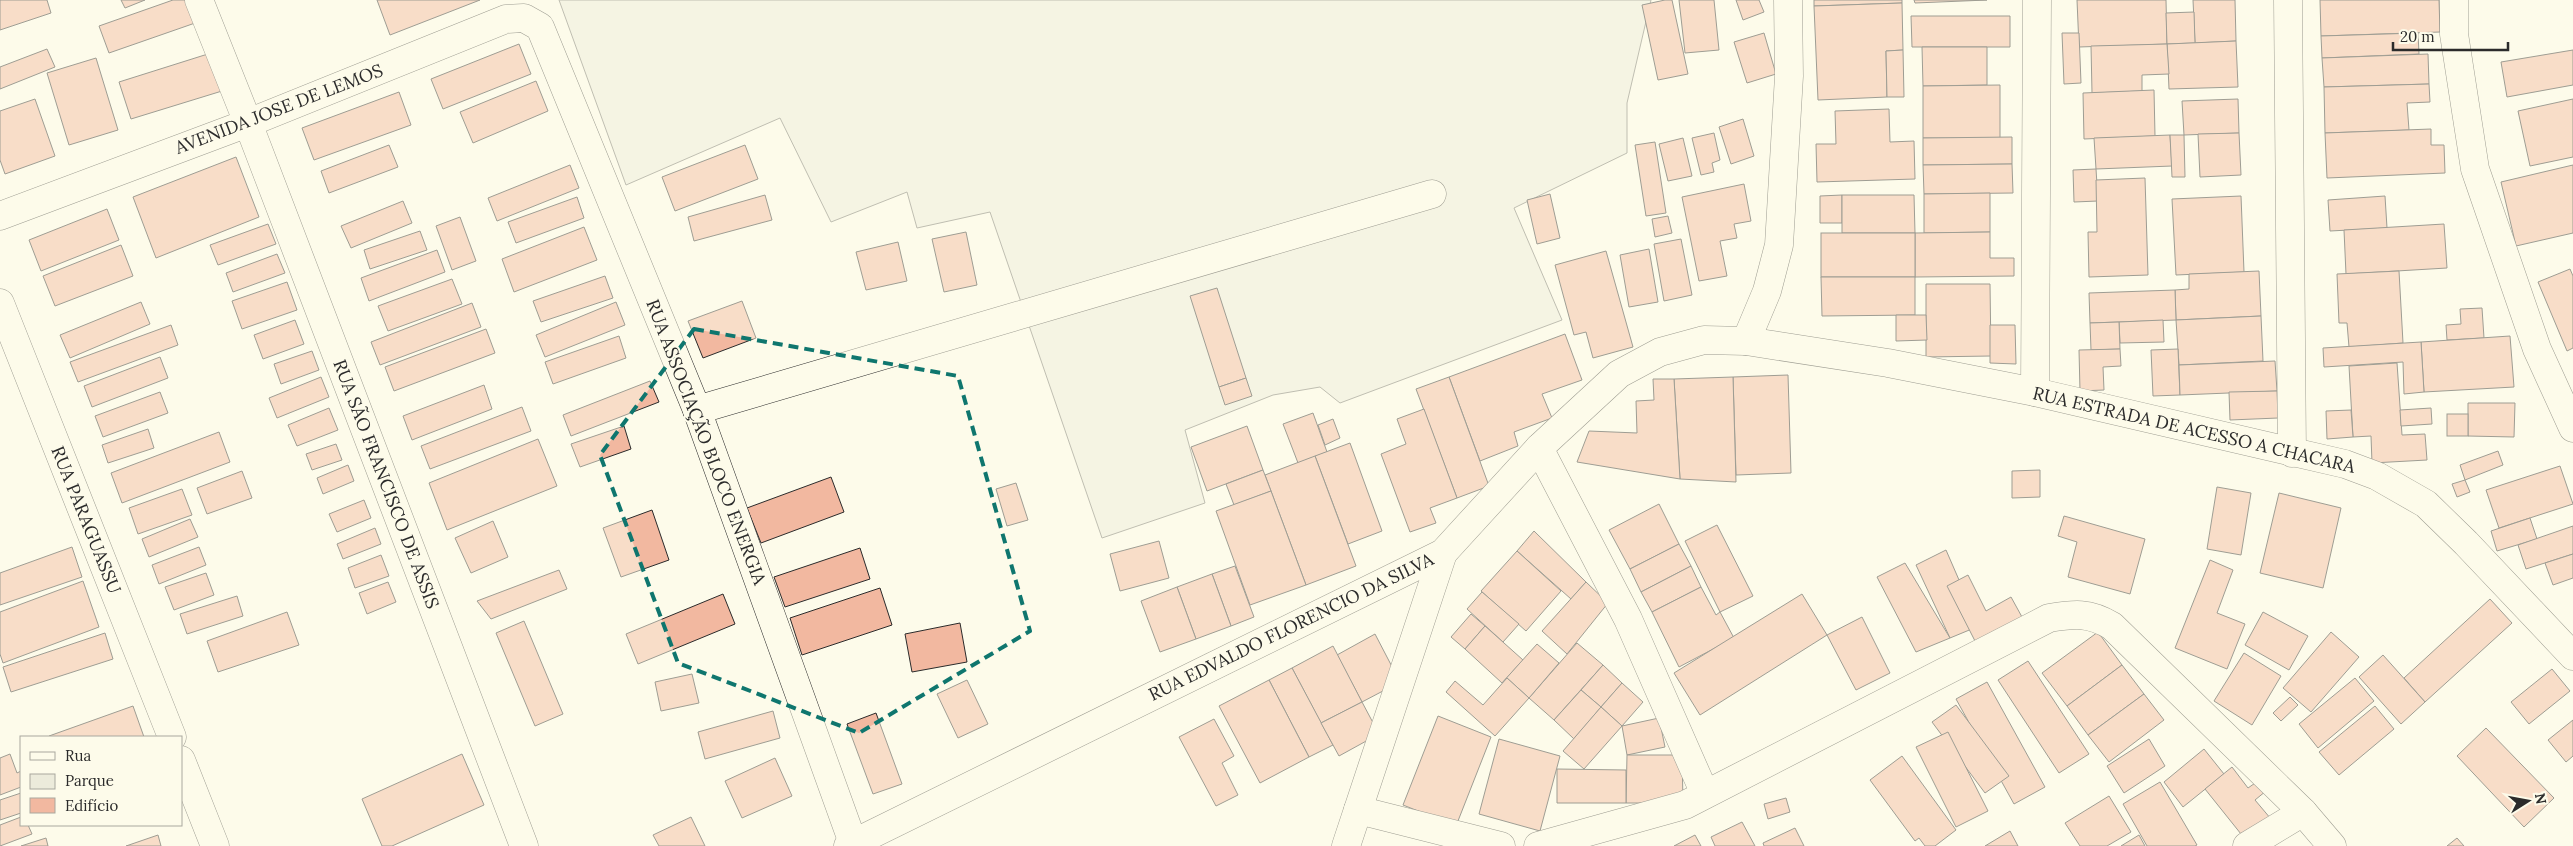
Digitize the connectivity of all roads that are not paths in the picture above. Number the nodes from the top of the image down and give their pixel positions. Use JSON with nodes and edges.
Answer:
{"nodes":[{"id":1,"x":199,"y":0,"type":"edge"},
{"id":2,"x":1788,"y":0,"type":"edge"},
{"id":3,"x":2037,"y":0,"type":"edge"},
{"id":4,"x":2288,"y":0,"type":"edge"},
{"id":5,"x":2454,"y":0,"type":"edge"},
{"id":6,"x":548,"y":44,"type":"joint"},
{"id":7,"x":248,"y":123,"type":"junction"},
{"id":8,"x":1432,"y":194,"type":"dead end"},
{"id":9,"x":0,"y":216,"type":"edge"},
{"id":10,"x":0,"y":303,"type":"edge"},
{"id":11,"x":1746,"y":341,"type":"junction"},
{"id":12,"x":2035,"y":392,"type":"junction"},
{"id":13,"x":697,"y":410,"type":"junction"},
{"id":14,"x":2573,"y":428,"type":"edge"},
{"id":15,"x":1539,"y":448,"type":"junction"},
{"id":16,"x":2292,"y":453,"type":"junction"},
{"id":17,"x":1443,"y":553,"type":"junction"},
{"id":18,"x":2573,"y":656,"type":"edge"},
{"id":19,"x":172,"y":736,"type":"edge"},
{"id":20,"x":182,"y":762,"type":"edge"},
{"id":21,"x":1705,"y":794,"type":"junction"},
{"id":22,"x":1358,"y":810,"type":"junction"},
{"id":23,"x":2303,"y":812,"type":"junction"},
{"id":24,"x":850,"y":845,"type":"edge"},
{"id":25,"x":216,"y":846,"type":"edge"},
{"id":26,"x":524,"y":846,"type":"edge"},
{"id":27,"x":1346,"y":846,"type":"edge"},
{"id":28,"x":1501,"y":846,"type":"edge"},
{"id":29,"x":1538,"y":846,"type":"edge"},
{"id":30,"x":2247,"y":846,"type":"edge"},
{"id":31,"x":2332,"y":846,"type":"edge"}],
"edges":[{"from":1,"to":7,"type":"street","name":"RUA SÃO FRANCISCO DE ASSIS"},
{"from":2,"to":11,"type":"street"},
{"from":3,"to":12,"type":"street"},
{"from":4,"to":16,"type":"street"},
{"from":5,"to":14,"type":"street"},
{"from":6,"to":7,"type":"street","name":"AVENIDA JOSE DE LEMOS"},
{"from":6,"to":13,"type":"street","name":"RUA ASSOCIAÇÃO BLOCO ENERGIA"},
{"from":7,"to":9,"type":"street","name":"AVENIDA JOSE DE LEMOS"},
{"from":7,"to":26,"type":"street","name":"RUA SÃO FRANCISCO DE ASSIS"},
{"from":8,"to":13,"type":"street"},
{"from":10,"to":19,"type":"street","name":"RUA PARAGUASSU"},
{"from":11,"to":12,"type":"street","name":"RUA ESTRADA DE ACESSO A CHACARA"},
{"from":11,"to":15,"type":"street","name":"RUA EDVALDO FLORENCIO DA SILVA"},
{"from":12,"to":16,"type":"street","name":"RUA ESTRADA DE ACESSO A CHACARA"},
{"from":13,"to":24,"type":"street","name":"RUA ASSOCIAÇÃO BLOCO ENERGIA"},
{"from":15,"to":17,"type":"street","name":"RUA EDVALDO FLORENCIO DA SILVA"},
{"from":15,"to":21,"type":"street"},
{"from":16,"to":18,"type":"street","name":"RUA ESTRADA DE ACESSO A CHACARA"},
{"from":17,"to":22,"type":"street"},
{"from":17,"to":24,"type":"street","name":"RUA EDVALDO FLORENCIO DA SILVA"},
{"from":20,"to":25,"type":"street"},
{"from":21,"to":23,"type":"street"},
{"from":21,"to":29,"type":"street"},
{"from":22,"to":27,"type":"street"},
{"from":22,"to":28,"type":"street"},
{"from":23,"to":30,"type":"street"},
{"from":23,"to":31,"type":"street"}]}
